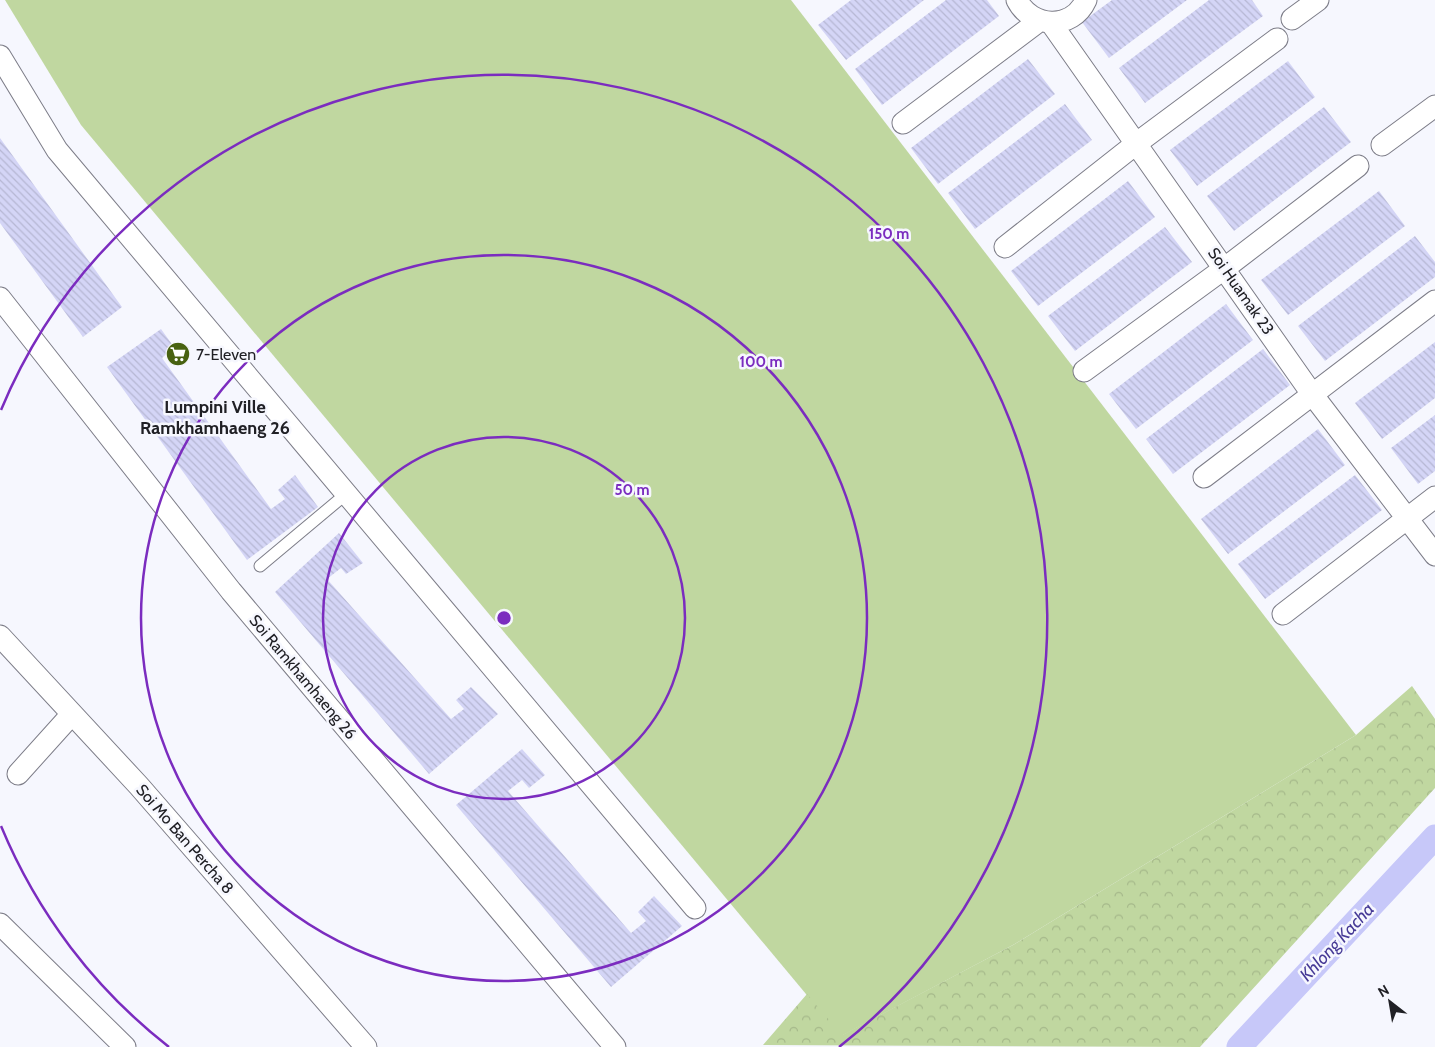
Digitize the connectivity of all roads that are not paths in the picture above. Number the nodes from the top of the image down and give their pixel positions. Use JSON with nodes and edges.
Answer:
{"nodes":[{"id":1,"x":1017,"y":0,"type":"edge"},
{"id":2,"x":1086,"y":0,"type":"edge"},
{"id":3,"x":1318,"y":0,"type":"edge"},
{"id":4,"x":1292,"y":19,"type":"dead end"},
{"id":5,"x":1045,"y":22,"type":"junction"},
{"id":6,"x":1278,"y":39,"type":"dead end"},
{"id":7,"x":0,"y":56,"type":"edge"},
{"id":8,"x":1435,"y":106,"type":"edge"},
{"id":9,"x":902,"y":123,"type":"dead end"},
{"id":10,"x":1137,"y":143,"type":"junction"},
{"id":11,"x":1382,"y":145,"type":"dead end"},
{"id":12,"x":1358,"y":166,"type":"dead end"},
{"id":13,"x":1005,"y":247,"type":"dead end"},
{"id":14,"x":1225,"y":268,"type":"junction"},
{"id":15,"x":0,"y":298,"type":"edge"},
{"id":16,"x":1435,"y":301,"type":"edge"},
{"id":17,"x":1084,"y":372,"type":"dead end"},
{"id":18,"x":1312,"y":394,"type":"junction"},
{"id":19,"x":1204,"y":477,"type":"dead end"},
{"id":20,"x":346,"y":494,"type":"junction"},
{"id":21,"x":1435,"y":497,"type":"edge"},
{"id":22,"x":1408,"y":518,"type":"junction"},
{"id":23,"x":1435,"y":556,"type":"edge"},
{"id":24,"x":260,"y":566,"type":"dead end"},
{"id":25,"x":1283,"y":614,"type":"dead end"},
{"id":26,"x":0,"y":636,"type":"edge"},
{"id":27,"x":72,"y":714,"type":"junction"},
{"id":28,"x":18,"y":774,"type":"dead end"},
{"id":29,"x":695,"y":908,"type":"dead end"},
{"id":30,"x":0,"y":924,"type":"edge"},
{"id":31,"x":125,"y":1047,"type":"edge"},
{"id":32,"x":366,"y":1047,"type":"edge"},
{"id":33,"x":616,"y":1047,"type":"edge"}],
"edges":[{"from":1,"to":5,"type":"street","name":"Soi Huamak 23"},
{"from":2,"to":5,"type":"street"},
{"from":3,"to":4,"type":"street"},
{"from":5,"to":9,"type":"street"},
{"from":5,"to":10,"type":"street","name":"Soi Huamak 23"},
{"from":6,"to":10,"type":"street"},
{"from":7,"to":20,"type":"street"},
{"from":8,"to":11,"type":"street"},
{"from":10,"to":13,"type":"street"},
{"from":10,"to":14,"type":"street","name":"Soi Huamak 23"},
{"from":12,"to":14,"type":"street"},
{"from":14,"to":17,"type":"street"},
{"from":14,"to":18,"type":"street","name":"Soi Huamak 23"},
{"from":15,"to":33,"type":"street","name":"Soi Ramkhamhaeng 26"},
{"from":16,"to":18,"type":"street"},
{"from":18,"to":19,"type":"street"},
{"from":18,"to":22,"type":"street","name":"Soi Huamak 23"},
{"from":20,"to":24,"type":"lane"},
{"from":20,"to":29,"type":"street"},
{"from":21,"to":22,"type":"street"},
{"from":22,"to":23,"type":"street","name":"Soi Huamak 23"},
{"from":22,"to":25,"type":"street"},
{"from":26,"to":27,"type":"street","name":"Soi Mo Ban Percha 8"},
{"from":27,"to":28,"type":"street"},
{"from":27,"to":32,"type":"street","name":"Soi Mo Ban Percha 8"},
{"from":30,"to":31,"type":"street"}]}
